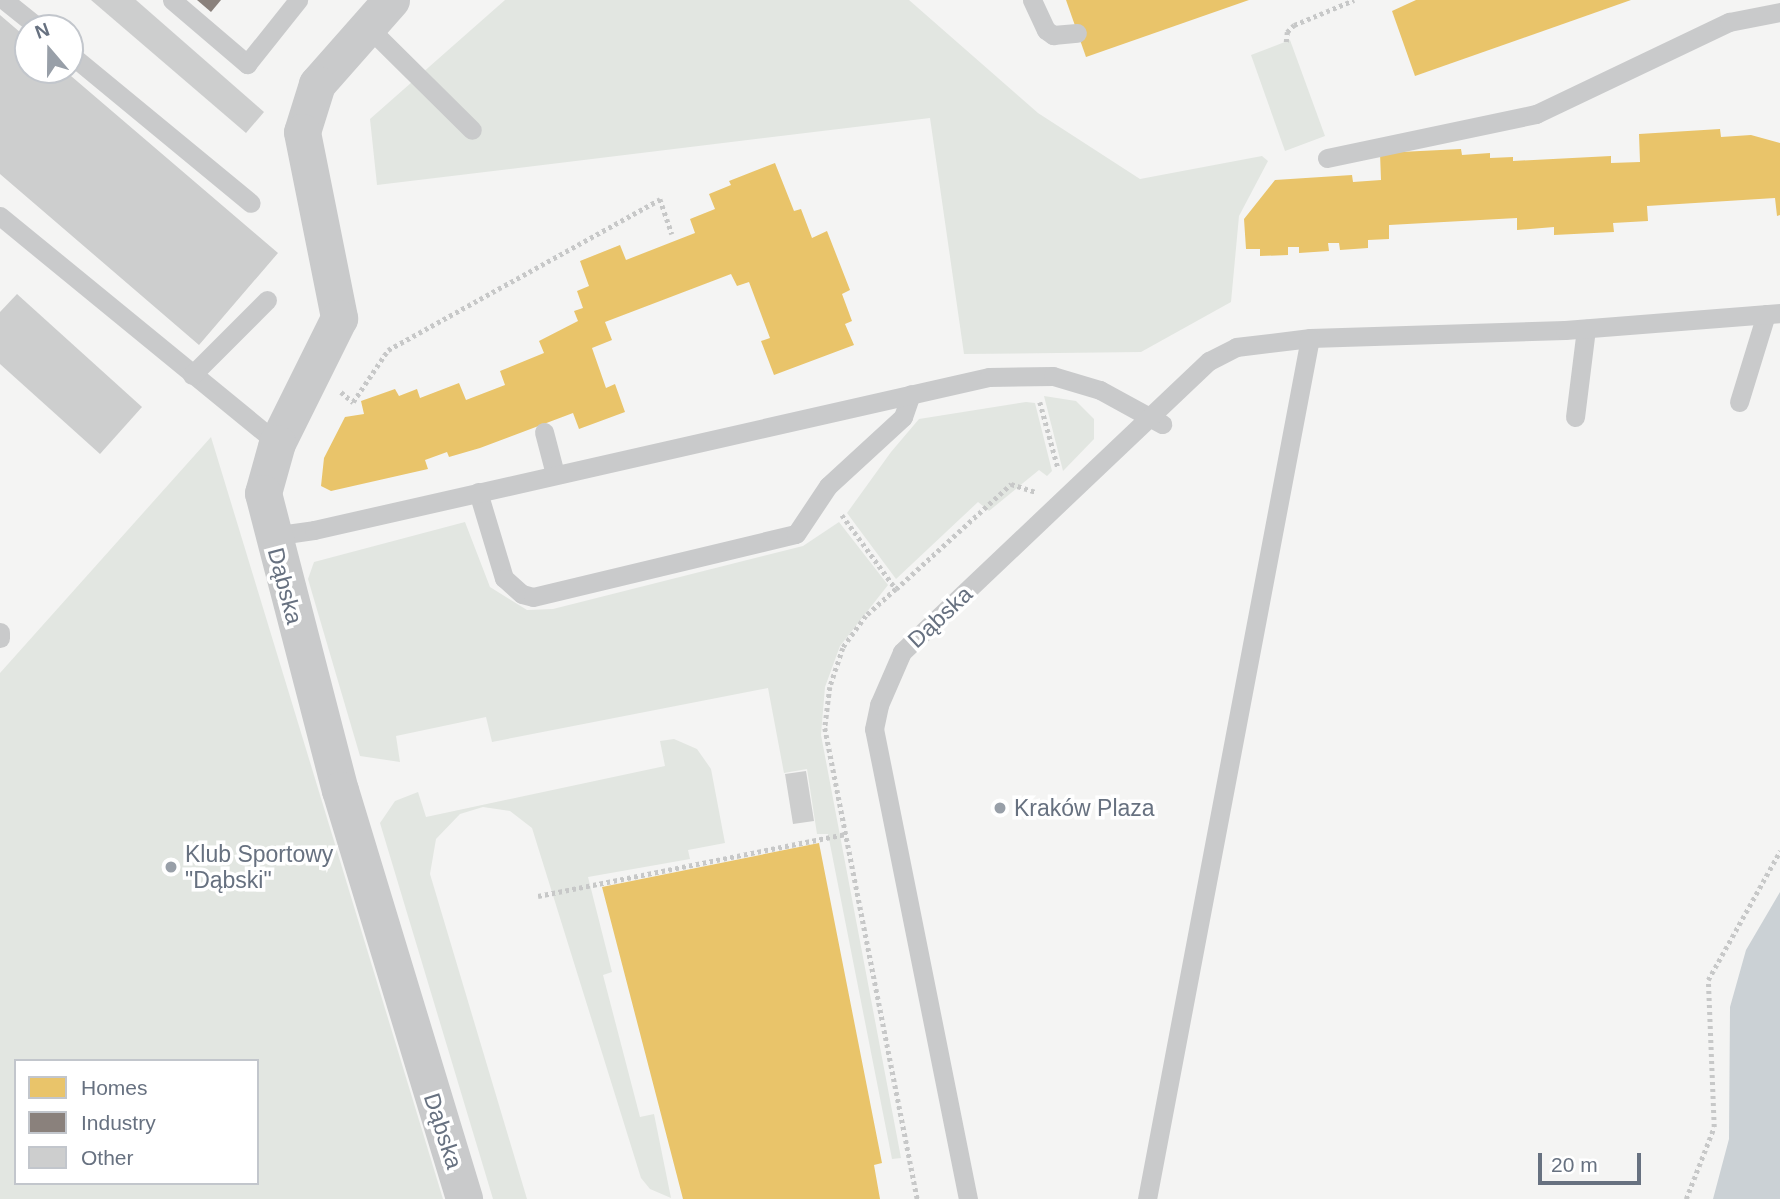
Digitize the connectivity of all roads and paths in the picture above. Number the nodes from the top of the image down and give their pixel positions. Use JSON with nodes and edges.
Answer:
{"nodes":[{"id":1,"x":4,"y":0,"type":"edge"},
{"id":2,"x":172,"y":0,"type":"edge"},
{"id":3,"x":298,"y":0,"type":"edge"},
{"id":4,"x":1032,"y":0,"type":"edge"},
{"id":5,"x":1354,"y":0,"type":"edge"},
{"id":6,"x":1780,"y":12,"type":"edge"},
{"id":7,"x":379,"y":13,"type":"edge"},
{"id":8,"x":21,"y":14,"type":"edge"},
{"id":9,"x":1077,"y":33,"type":"dead end"},
{"id":10,"x":1286,"y":42,"type":"dead end"},
{"id":11,"x":84,"y":66,"type":"edge"},
{"id":12,"x":472,"y":130,"type":"dead end"},
{"id":13,"x":1327,"y":158,"type":"dead end"},
{"id":14,"x":251,"y":203,"type":"dead end"},
{"id":15,"x":4,"y":226,"type":"edge"},
{"id":16,"x":672,"y":234,"type":"dead end"},
{"id":17,"x":267,"y":300,"type":"dead end"},
{"id":18,"x":1773,"y":314,"type":"edge"},
{"id":19,"x":1587,"y":329,"type":"junction"},
{"id":20,"x":1310,"y":338,"type":"junction"},
{"id":21,"x":192,"y":375,"type":"junction"},
{"id":22,"x":332,"y":384,"type":"dead end"},
{"id":23,"x":911,"y":394,"type":"junction"},
{"id":24,"x":1038,"y":397,"type":"dead end"},
{"id":25,"x":1739,"y":402,"type":"dead end"},
{"id":26,"x":1575,"y":417,"type":"dead end"},
{"id":27,"x":1157,"y":422,"type":"junction"},
{"id":28,"x":544,"y":432,"type":"dead end"},
{"id":29,"x":277,"y":443,"type":"junction"},
{"id":30,"x":1059,"y":473,"type":"junction"},
{"id":31,"x":555,"y":474,"type":"junction"},
{"id":32,"x":478,"y":492,"type":"junction"},
{"id":33,"x":1070,"y":495,"type":"junction"},
{"id":34,"x":272,"y":536,"type":"junction"},
{"id":35,"x":896,"y":589,"type":"dead end"},
{"id":36,"x":0,"y":632,"type":"edge"},
{"id":37,"x":0,"y":638,"type":"edge"},
{"id":38,"x":846,"y":834,"type":"dead end"},
{"id":39,"x":1780,"y":851,"type":"edge"},
{"id":40,"x":538,"y":896,"type":"dead end"},
{"id":41,"x":464,"y":1199,"type":"edge"},
{"id":42,"x":968,"y":1199,"type":"edge"},
{"id":43,"x":1147,"y":1199,"type":"edge"},
{"id":44,"x":1686,"y":1199,"type":"edge"}],
"edges":[{"from":1,"to":8,"type":"lane"},
{"from":2,"to":3,"type":"lane"},
{"from":4,"to":9,"type":"lane"},
{"from":5,"to":10,"type":"path"},
{"from":6,"to":13,"type":"lane"},
{"from":7,"to":12,"type":"lane"},
{"from":7,"to":29,"type":"street","name":"Dąbska"},
{"from":11,"to":14,"type":"lane"},
{"from":15,"to":21,"type":"lane"},
{"from":16,"to":22,"type":"path"},
{"from":17,"to":21,"type":"lane"},
{"from":18,"to":19,"type":"lane","name":"Dąbska"},
{"from":18,"to":25,"type":"lane"},
{"from":19,"to":20,"type":"lane","name":"Dąbska"},
{"from":19,"to":26,"type":"lane"},
{"from":20,"to":27,"type":"lane","name":"Dąbska"},
{"from":20,"to":43,"type":"lane"},
{"from":21,"to":29,"type":"lane"},
{"from":23,"to":27,"type":"lane"},
{"from":23,"to":31,"type":"lane"},
{"from":23,"to":32,"type":"lane"},
{"from":24,"to":30,"type":"path"},
{"from":27,"to":33,"type":"lane","name":"Dąbska"},
{"from":28,"to":31,"type":"lane"},
{"from":29,"to":34,"type":"street","name":"Dąbska"},
{"from":30,"to":33,"type":"path"},
{"from":30,"to":35,"type":"path"},
{"from":31,"to":32,"type":"lane"},
{"from":32,"to":34,"type":"lane"},
{"from":33,"to":42,"type":"lane","name":"Dąbska"},
{"from":34,"to":41,"type":"street","name":"Dąbska"},
{"from":36,"to":37,"type":"lane"},
{"from":38,"to":40,"type":"path"},
{"from":39,"to":44,"type":"path"}]}
